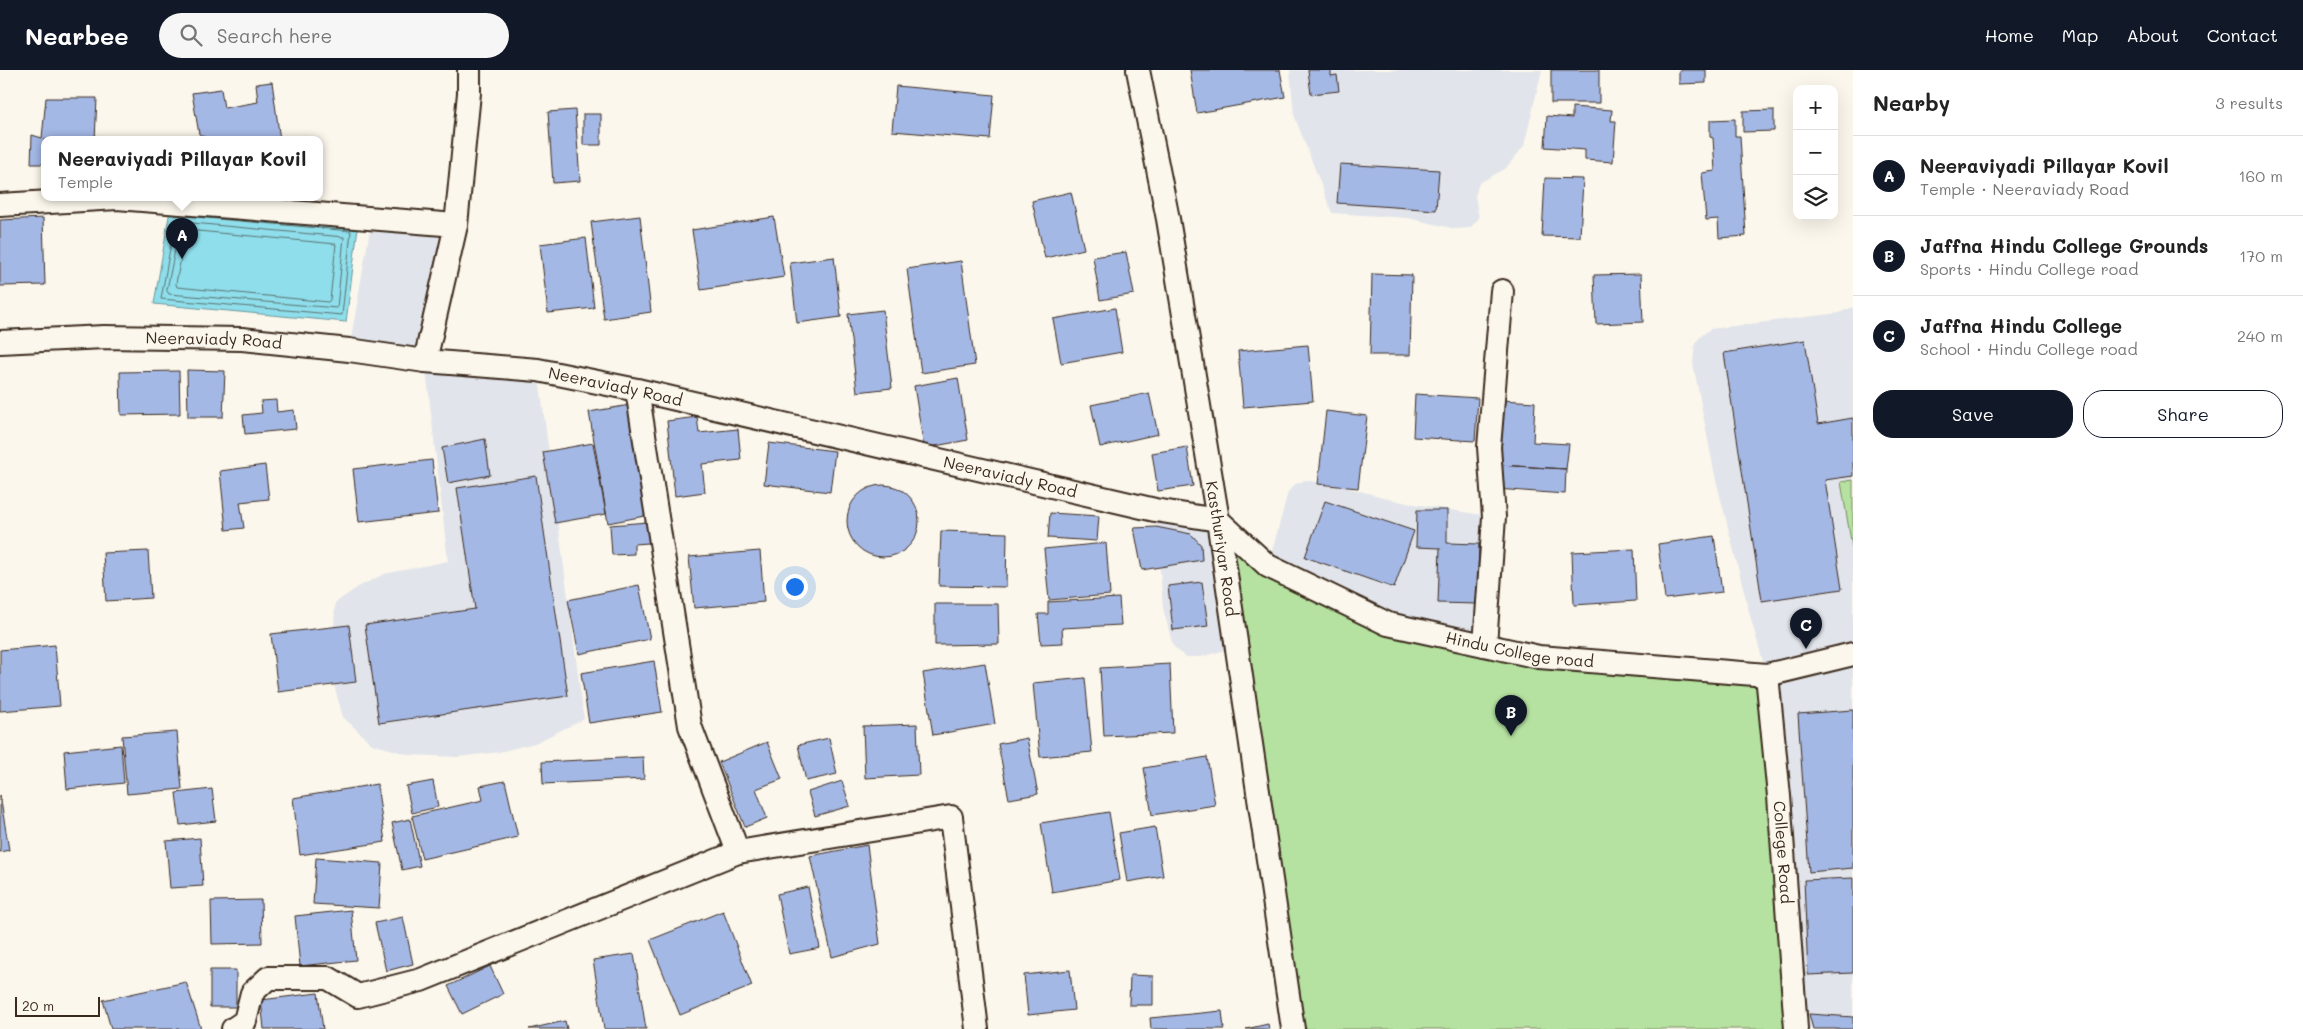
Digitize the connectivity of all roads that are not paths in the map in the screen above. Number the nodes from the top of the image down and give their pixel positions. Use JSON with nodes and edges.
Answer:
{"nodes":[{"id":1,"x":469,"y":70,"type":"edge"},
{"id":2,"x":1138,"y":70,"type":"edge"},
{"id":3,"x":67,"y":201,"type":"edge"},
{"id":4,"x":155,"y":201,"type":"edge"},
{"id":5,"x":0,"y":205,"type":"edge"},
{"id":6,"x":456,"y":225,"type":"junction"},
{"id":7,"x":1502,"y":291,"type":"dead end"},
{"id":8,"x":0,"y":342,"type":"edge"},
{"id":9,"x":424,"y":361,"type":"junction"},
{"id":10,"x":637,"y":390,"type":"junction"},
{"id":11,"x":1218,"y":520,"type":"junction"},
{"id":12,"x":1485,"y":645,"type":"junction"},
{"id":13,"x":1853,"y":654,"type":"edge"},
{"id":14,"x":1767,"y":676,"type":"junction"},
{"id":15,"x":738,"y":852,"type":"junction"},
{"id":16,"x":233,"y":1029,"type":"edge"},
{"id":17,"x":977,"y":1029,"type":"edge"},
{"id":18,"x":1293,"y":1029,"type":"edge"},
{"id":19,"x":1796,"y":1029,"type":"edge"}],
"edges":[{"from":1,"to":6,"type":"street"},
{"from":2,"to":11,"type":"street","name":"Kasthuriyar Road"},
{"from":3,"to":5,"type":"street"},
{"from":4,"to":6,"type":"street"},
{"from":6,"to":9,"type":"street"},
{"from":7,"to":12,"type":"street"},
{"from":8,"to":9,"type":"street","name":"Neeraviady Road"},
{"from":9,"to":10,"type":"street","name":"Neeraviady Road"},
{"from":10,"to":11,"type":"street","name":"Neeraviady Road"},
{"from":10,"to":15,"type":"street"},
{"from":11,"to":12,"type":"street","name":"Hindu College road"},
{"from":11,"to":18,"type":"street","name":"Kasthuriyar Road"},
{"from":12,"to":14,"type":"street","name":"Hindu College road"},
{"from":13,"to":14,"type":"street","name":"Hindu College road"},
{"from":14,"to":19,"type":"street","name":"College Road"},
{"from":15,"to":16,"type":"street"},
{"from":15,"to":17,"type":"street"}]}
